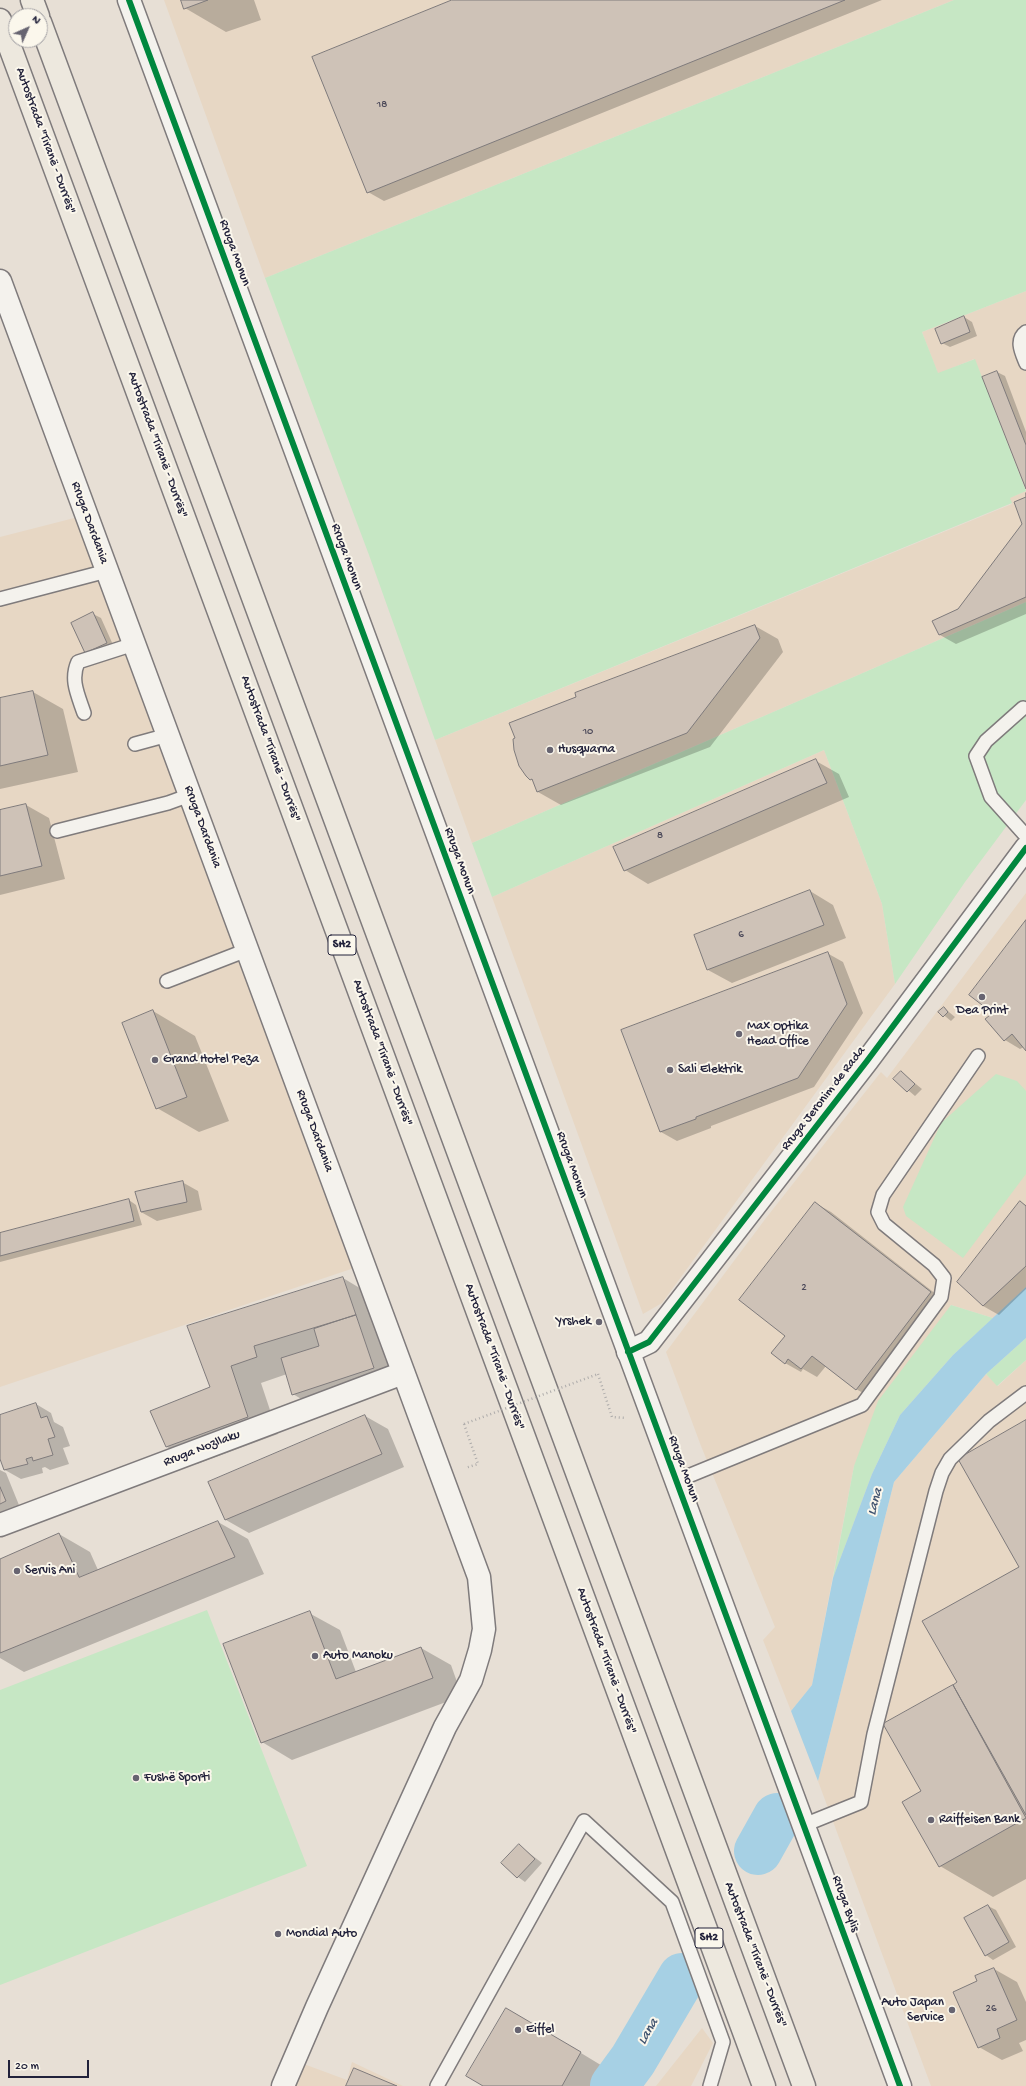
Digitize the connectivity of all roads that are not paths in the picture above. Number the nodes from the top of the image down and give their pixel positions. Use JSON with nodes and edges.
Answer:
{"nodes":[{"id":1,"x":129,"y":0,"type":"edge"},
{"id":2,"x":0,"y":20,"type":"edge"},
{"id":3,"x":48,"y":44,"type":"edge"},
{"id":4,"x":0,"y":281,"type":"edge"},
{"id":5,"x":1026,"y":332,"type":"edge"},
{"id":6,"x":1026,"y":363,"type":"edge"},
{"id":7,"x":107,"y":571,"type":"junction"},
{"id":8,"x":0,"y":599,"type":"edge"},
{"id":9,"x":134,"y":644,"type":"junction"},
{"id":10,"x":1023,"y":708,"type":"dead end"},
{"id":11,"x":84,"y":713,"type":"dead end"},
{"id":12,"x":168,"y":735,"type":"junction"},
{"id":13,"x":135,"y":744,"type":"dead end"},
{"id":14,"x":190,"y":796,"type":"junction"},
{"id":15,"x":58,"y":831,"type":"dead end"},
{"id":16,"x":1026,"y":836,"type":"edge"},
{"id":17,"x":1026,"y":848,"type":"edge"},
{"id":18,"x":247,"y":950,"type":"junction"},
{"id":19,"x":167,"y":981,"type":"dead end"},
{"id":20,"x":978,"y":1056,"type":"dead end"},
{"id":21,"x":628,"y":1352,"type":"junction"},
{"id":22,"x":403,"y":1373,"type":"junction"},
{"id":23,"x":1026,"y":1393,"type":"edge"},
{"id":24,"x":676,"y":1481,"type":"junction"},
{"id":25,"x":0,"y":1525,"type":"edge"},
{"id":26,"x":768,"y":1730,"type":"joint"},
{"id":27,"x":804,"y":1825,"type":"junction"},
{"id":28,"x":283,"y":2086,"type":"edge"},
{"id":29,"x":437,"y":2086,"type":"edge"},
{"id":30,"x":710,"y":2086,"type":"edge"},
{"id":31,"x":764,"y":2086,"type":"edge"},
{"id":32,"x":804,"y":2086,"type":"edge"},
{"id":33,"x":900,"y":2086,"type":"edge"}],
"edges":[{"from":1,"to":21,"type":"main road","name":"Rruga Monun"},
{"from":2,"to":31,"type":"highway","name":"Autostrada \"Tiranë - Durrës\"","number":"SH2"},
{"from":3,"to":32,"type":"highway","name":"Autostrada \"Tiranë - Durrës\""},
{"from":4,"to":7,"type":"main road","name":"Rruga Dardania"},
{"from":5,"to":6,"type":"lane"},
{"from":7,"to":8,"type":"lane"},
{"from":7,"to":9,"type":"main road","name":"Rruga Dardania"},
{"from":9,"to":11,"type":"lane"},
{"from":9,"to":12,"type":"main road","name":"Rruga Dardania"},
{"from":10,"to":16,"type":"lane"},
{"from":12,"to":13,"type":"lane"},
{"from":12,"to":14,"type":"main road","name":"Rruga Dardania"},
{"from":14,"to":15,"type":"lane"},
{"from":14,"to":18,"type":"main road","name":"Rruga Dardania"},
{"from":17,"to":21,"type":"main road","name":"Rruga Jeronim de Rada"},
{"from":18,"to":19,"type":"lane"},
{"from":18,"to":22,"type":"main road","name":"Rruga Dardania"},
{"from":20,"to":24,"type":"lane"},
{"from":21,"to":24,"type":"main road","name":"Rruga Monun"},
{"from":22,"to":25,"type":"main road","name":"Rruga Nozllaku"},
{"from":22,"to":28,"type":"main road","name":"Rruga Dardania"},
{"from":23,"to":27,"type":"lane"},
{"from":24,"to":26,"type":"main road","name":"Rruga Monun"},
{"from":26,"to":27,"type":"main road","name":"Rruga Bylis"},
{"from":27,"to":33,"type":"main road","name":"Rruga Bylis"},
{"from":29,"to":30,"type":"lane"}]}
